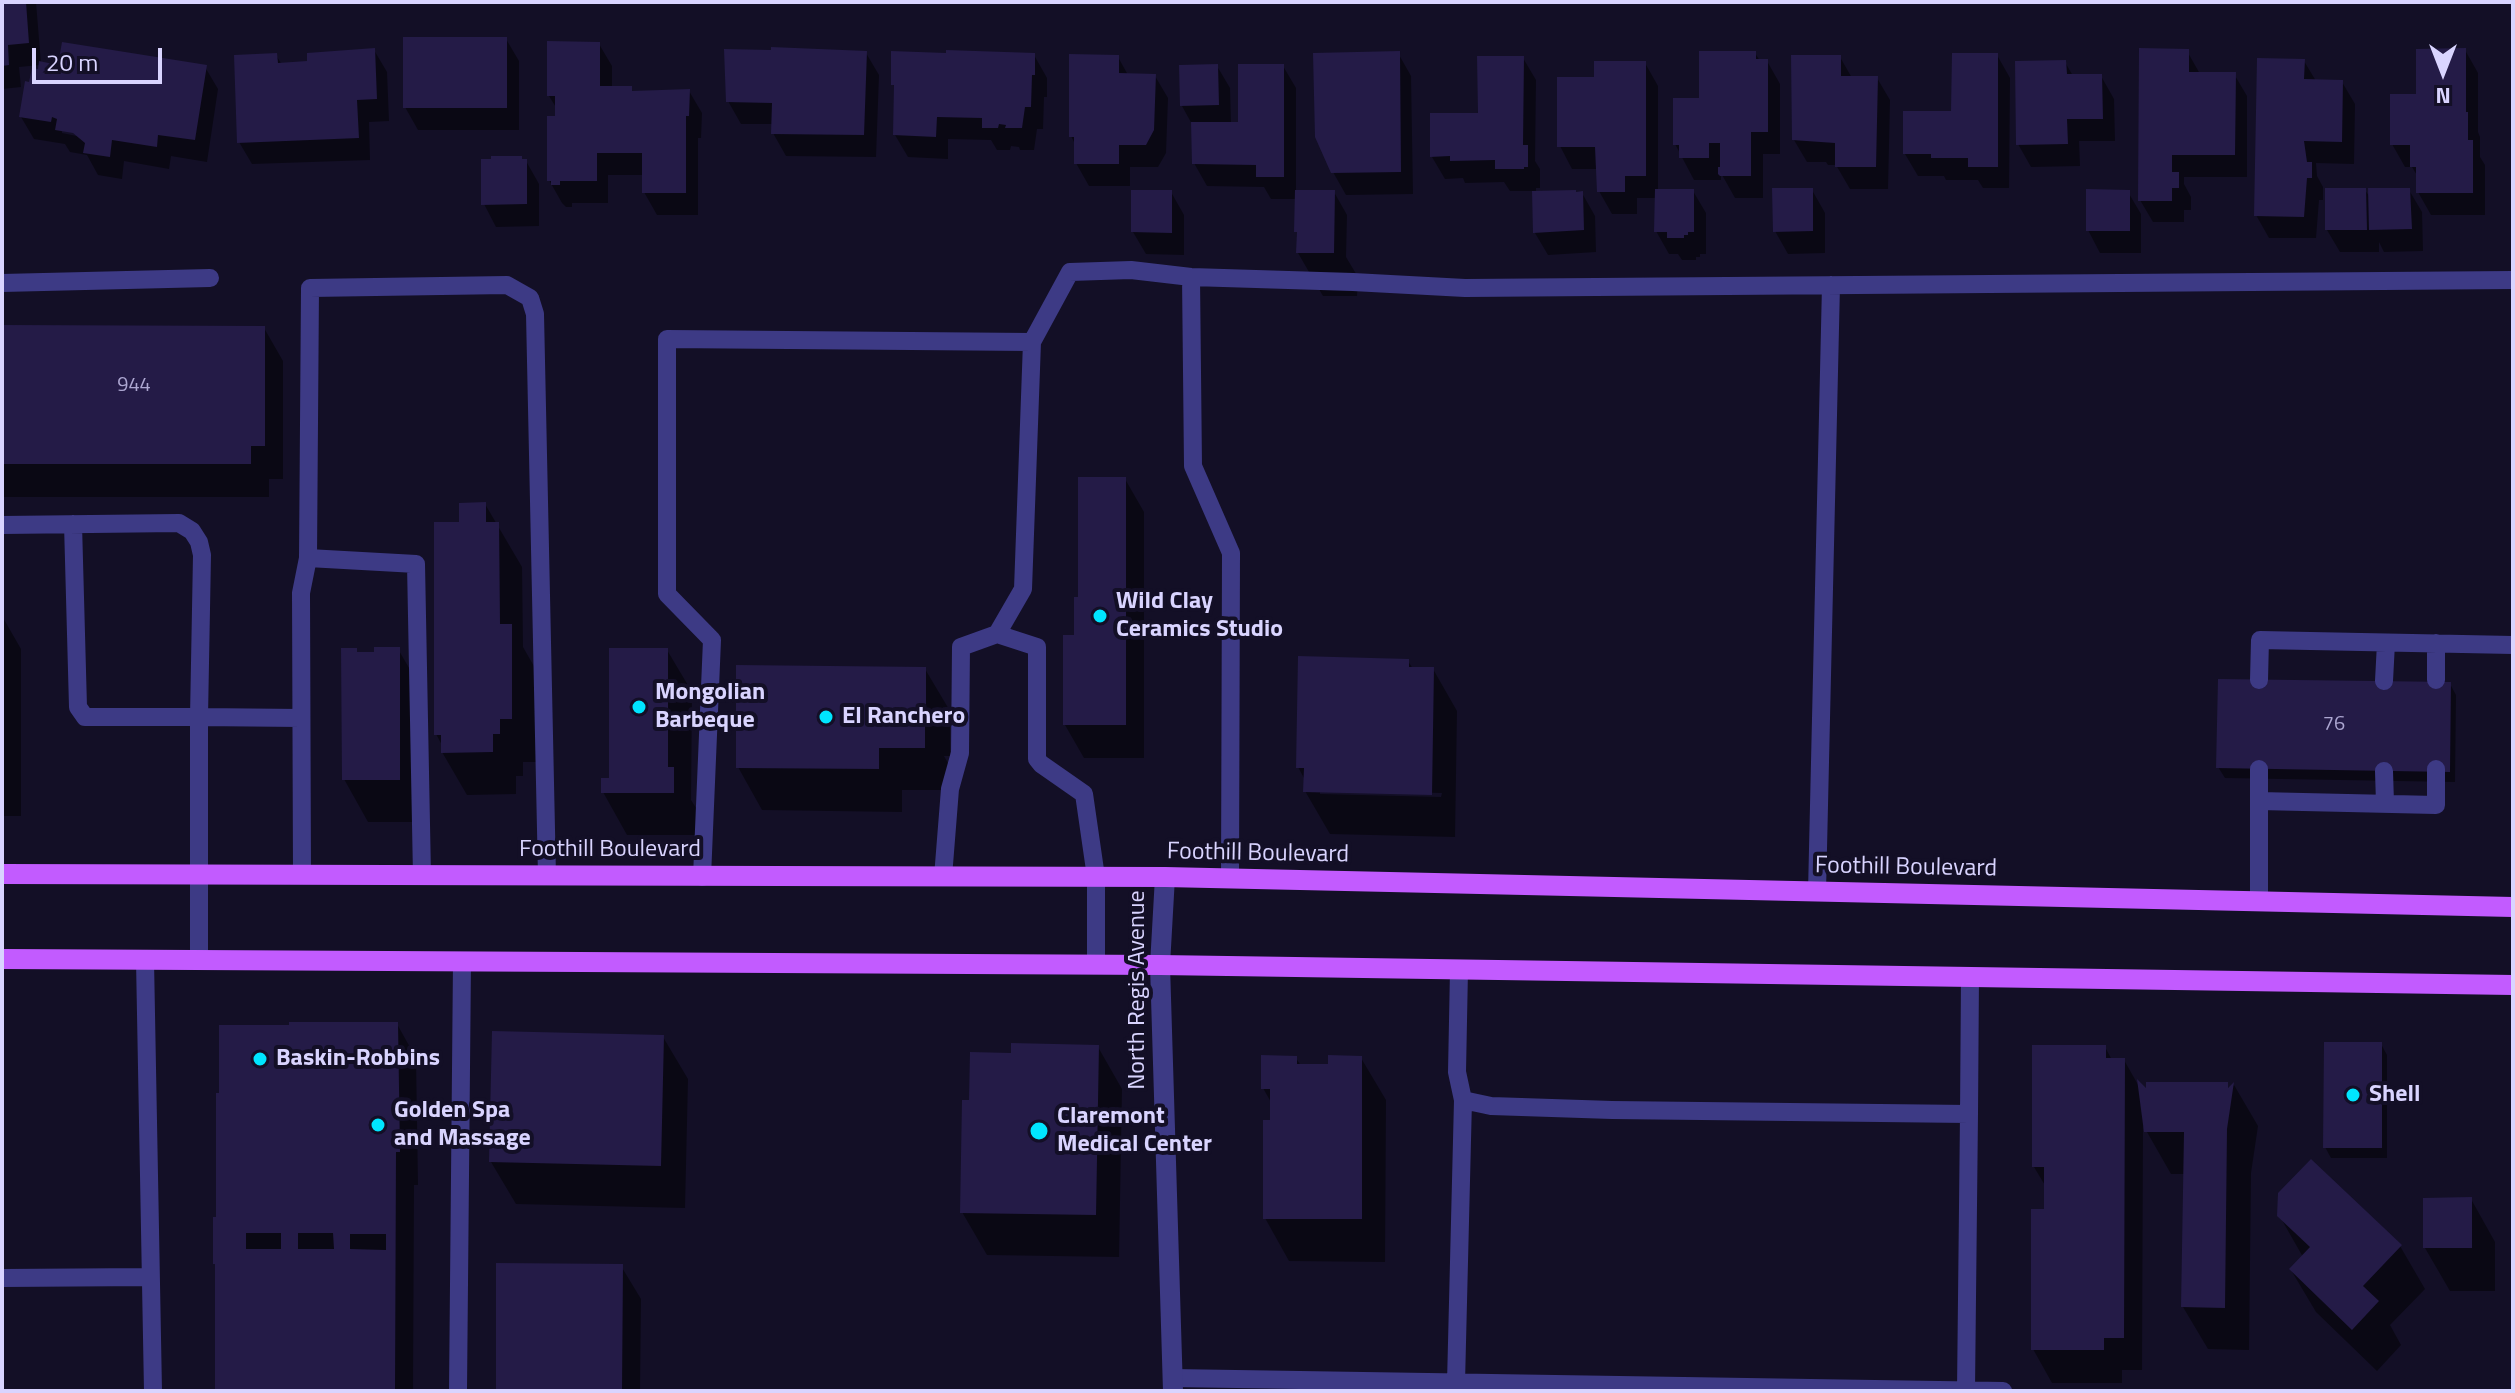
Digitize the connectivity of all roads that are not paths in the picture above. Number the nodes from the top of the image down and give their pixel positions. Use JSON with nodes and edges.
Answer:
{"nodes":[{"id":1,"x":1191,"y":277,"type":"junction"},
{"id":2,"x":210,"y":278,"type":"dead end"},
{"id":3,"x":2513,"y":280,"type":"edge"},
{"id":4,"x":2,"y":283,"type":"edge"},
{"id":5,"x":1831,"y":285,"type":"junction"},
{"id":6,"x":1032,"y":342,"type":"junction"},
{"id":7,"x":73,"y":524,"type":"junction"},
{"id":8,"x":2,"y":525,"type":"edge"},
{"id":9,"x":308,"y":558,"type":"junction"},
{"id":10,"x":997,"y":634,"type":"junction"},
{"id":11,"x":2386,"y":643,"type":"junction"},
{"id":12,"x":2436,"y":643,"type":"junction"},
{"id":13,"x":2513,"y":645,"type":"edge"},
{"id":14,"x":2259,"y":680,"type":"dead end"},
{"id":15,"x":2436,"y":680,"type":"dead end"},
{"id":16,"x":2384,"y":681,"type":"dead end"},
{"id":17,"x":199,"y":717,"type":"junction"},
{"id":18,"x":301,"y":718,"type":"junction"},
{"id":19,"x":2259,"y":769,"type":"dead end"},
{"id":20,"x":2436,"y":769,"type":"dead end"},
{"id":21,"x":2384,"y":771,"type":"dead end"},
{"id":22,"x":2259,"y":801,"type":"junction"},
{"id":23,"x":2385,"y":803,"type":"junction"},
{"id":24,"x":2,"y":874,"type":"edge"},
{"id":25,"x":200,"y":875,"type":"junction"},
{"id":26,"x":302,"y":875,"type":"junction"},
{"id":27,"x":422,"y":876,"type":"junction"},
{"id":28,"x":547,"y":876,"type":"junction"},
{"id":29,"x":702,"y":877,"type":"junction"},
{"id":30,"x":943,"y":877,"type":"junction"},
{"id":31,"x":1096,"y":877,"type":"junction"},
{"id":32,"x":1165,"y":877,"type":"junction"},
{"id":33,"x":1230,"y":879,"type":"junction"},
{"id":34,"x":1817,"y":892,"type":"junction"},
{"id":35,"x":2259,"y":901,"type":"junction"},
{"id":36,"x":2513,"y":907,"type":"edge"},
{"id":37,"x":2,"y":959,"type":"edge"},
{"id":38,"x":145,"y":960,"type":"junction"},
{"id":39,"x":199,"y":961,"type":"junction"},
{"id":40,"x":462,"y":961,"type":"junction"},
{"id":41,"x":1096,"y":965,"type":"junction"},
{"id":42,"x":1160,"y":965,"type":"junction"},
{"id":43,"x":1459,"y":970,"type":"junction"},
{"id":44,"x":1970,"y":976,"type":"junction"},
{"id":45,"x":2513,"y":985,"type":"edge"},
{"id":46,"x":1463,"y":1100,"type":"junction"},
{"id":47,"x":1969,"y":1114,"type":"junction"},
{"id":48,"x":150,"y":1277,"type":"junction"},
{"id":49,"x":2,"y":1278,"type":"edge"},
{"id":50,"x":1456,"y":1383,"type":"junction"},
{"id":51,"x":1173,"y":1385,"type":"edge"},
{"id":52,"x":1966,"y":1390,"type":"edge"},
{"id":53,"x":153,"y":1391,"type":"edge"},
{"id":54,"x":458,"y":1391,"type":"edge"},
{"id":55,"x":2003,"y":1391,"type":"edge"}],
"edges":[{"from":1,"to":5,"type":"lane"},
{"from":1,"to":6,"type":"lane"},
{"from":1,"to":33,"type":"lane"},
{"from":2,"to":4,"type":"lane"},
{"from":3,"to":5,"type":"lane"},
{"from":5,"to":34,"type":"lane"},
{"from":6,"to":10,"type":"lane"},
{"from":6,"to":29,"type":"lane"},
{"from":7,"to":8,"type":"lane"},
{"from":7,"to":17,"type":"lane"},
{"from":7,"to":17,"type":"lane"},
{"from":9,"to":18,"type":"lane"},
{"from":9,"to":27,"type":"lane"},
{"from":9,"to":28,"type":"lane"},
{"from":10,"to":30,"type":"lane"},
{"from":10,"to":31,"type":"lane"},
{"from":11,"to":12,"type":"lane"},
{"from":11,"to":14,"type":"lane"},
{"from":11,"to":16,"type":"lane"},
{"from":12,"to":13,"type":"lane"},
{"from":12,"to":15,"type":"lane"},
{"from":17,"to":18,"type":"lane"},
{"from":17,"to":25,"type":"lane"},
{"from":18,"to":26,"type":"lane"},
{"from":19,"to":22,"type":"lane"},
{"from":20,"to":23,"type":"lane"},
{"from":21,"to":23,"type":"lane"},
{"from":22,"to":23,"type":"lane"},
{"from":22,"to":35,"type":"lane"},
{"from":24,"to":25,"type":"main road","name":"Foothill Boulevard"},
{"from":25,"to":26,"type":"main road","name":"Foothill Boulevard"},
{"from":25,"to":39,"type":"lane"},
{"from":26,"to":27,"type":"main road","name":"Foothill Boulevard"},
{"from":27,"to":28,"type":"main road","name":"Foothill Boulevard"},
{"from":28,"to":29,"type":"main road","name":"Foothill Boulevard"},
{"from":29,"to":30,"type":"main road","name":"Foothill Boulevard"},
{"from":30,"to":31,"type":"main road","name":"Foothill Boulevard"},
{"from":31,"to":32,"type":"main road","name":"Foothill Boulevard"},
{"from":31,"to":41,"type":"lane"},
{"from":32,"to":33,"type":"main road","name":"Foothill Boulevard"},
{"from":32,"to":42,"type":"street","name":"North Regis Avenue"},
{"from":33,"to":34,"type":"main road","name":"Foothill Boulevard"},
{"from":34,"to":35,"type":"main road","name":"Foothill Boulevard"},
{"from":35,"to":36,"type":"main road","name":"Foothill Boulevard"},
{"from":37,"to":38,"type":"main road"},
{"from":38,"to":39,"type":"main road"},
{"from":38,"to":48,"type":"lane"},
{"from":39,"to":40,"type":"main road"},
{"from":40,"to":41,"type":"main road"},
{"from":40,"to":54,"type":"lane"},
{"from":41,"to":42,"type":"main road"},
{"from":42,"to":43,"type":"main road"},
{"from":42,"to":51,"type":"street","name":"North Regis Avenue"},
{"from":43,"to":44,"type":"main road"},
{"from":43,"to":46,"type":"lane"},
{"from":44,"to":45,"type":"main road"},
{"from":44,"to":47,"type":"lane"},
{"from":46,"to":47,"type":"lane"},
{"from":46,"to":50,"type":"lane"},
{"from":47,"to":52,"type":"lane"},
{"from":48,"to":49,"type":"lane"},
{"from":48,"to":53,"type":"lane"},
{"from":50,"to":51,"type":"lane"},
{"from":50,"to":52,"type":"lane"},
{"from":52,"to":55,"type":"lane"}]}
